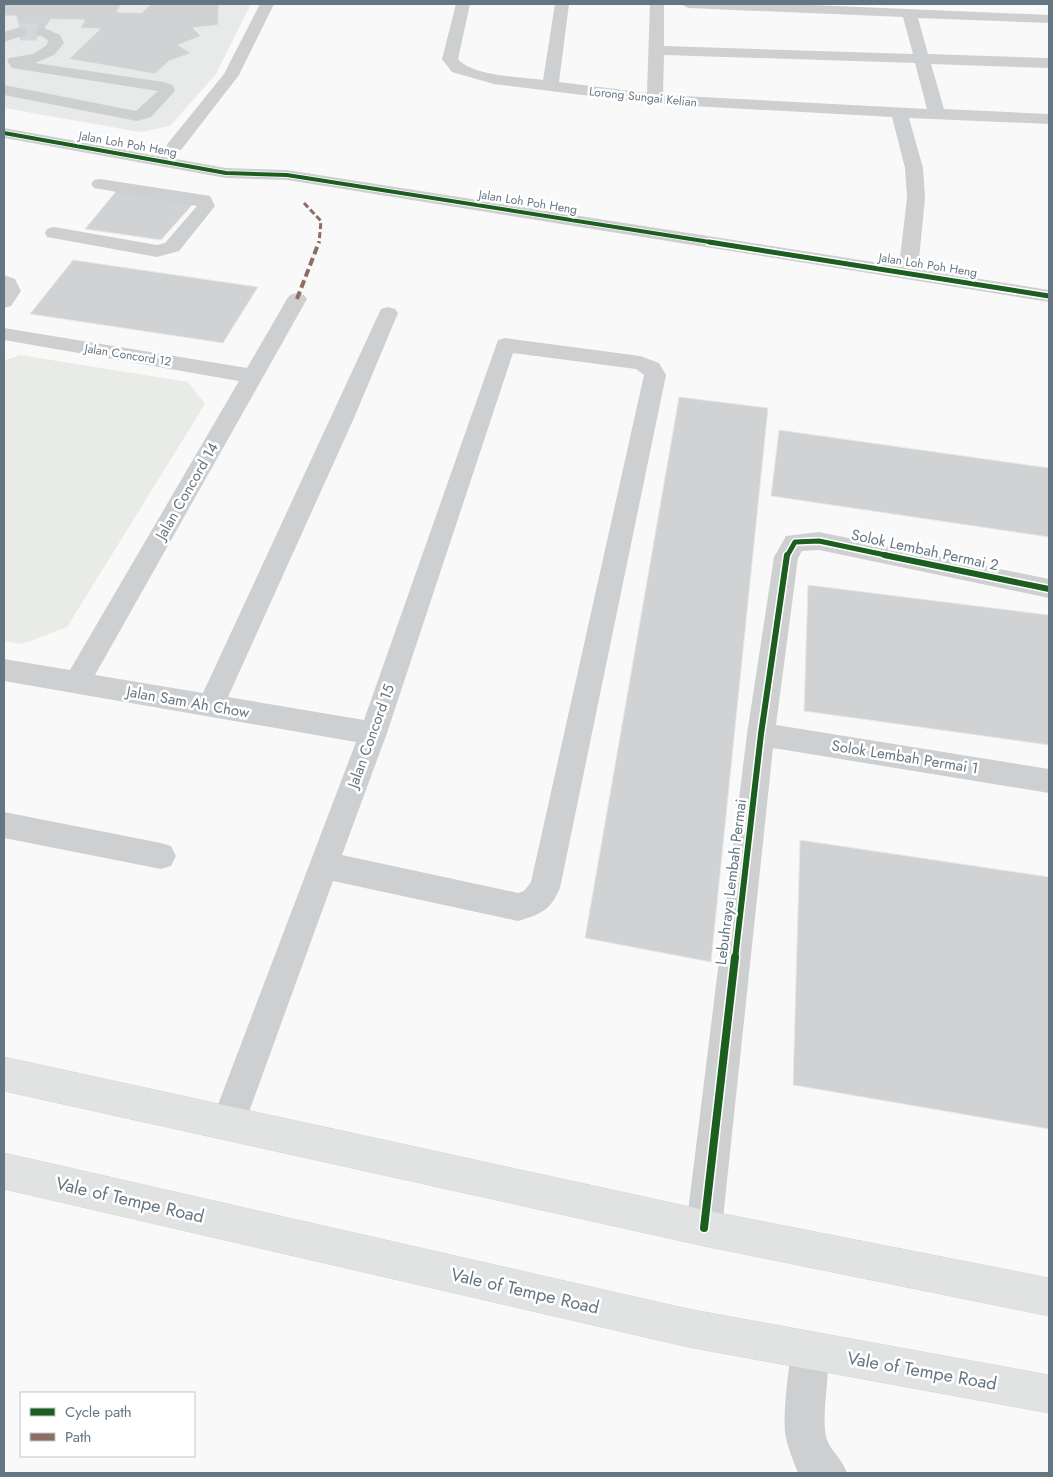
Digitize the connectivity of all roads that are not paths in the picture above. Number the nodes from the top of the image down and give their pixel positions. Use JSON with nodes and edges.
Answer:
{"nodes":[{"id":1,"x":267,"y":4,"type":"edge"},
{"id":2,"x":463,"y":4,"type":"edge"},
{"id":3,"x":562,"y":4,"type":"edge"},
{"id":4,"x":657,"y":4,"type":"edge"},
{"id":5,"x":688,"y":4,"type":"edge"},
{"id":6,"x":909,"y":13,"type":"junction"},
{"id":7,"x":1049,"y":19,"type":"edge"},
{"id":8,"x":20,"y":32,"type":"tunnel mouth"},
{"id":9,"x":42,"y":32,"type":"dead end"},
{"id":10,"x":4,"y":37,"type":"edge"},
{"id":11,"x":656,"y":50,"type":"junction"},
{"id":12,"x":922,"y":59,"type":"junction"},
{"id":13,"x":16,"y":62,"type":"edge"},
{"id":14,"x":1049,"y":63,"type":"edge"},
{"id":15,"x":4,"y":76,"type":"edge"},
{"id":16,"x":550,"y":86,"type":"junction"},
{"id":17,"x":4,"y":90,"type":"edge"},
{"id":18,"x":656,"y":99,"type":"junction"},
{"id":19,"x":900,"y":112,"type":"junction"},
{"id":20,"x":937,"y":114,"type":"junction"},
{"id":21,"x":1049,"y":119,"type":"edge"},
{"id":22,"x":4,"y":133,"type":"edge"},
{"id":23,"x":156,"y":143,"type":"dead end"},
{"id":24,"x":175,"y":146,"type":"junction"},
{"id":25,"x":193,"y":149,"type":"dead end"},
{"id":26,"x":236,"y":157,"type":"dead end"},
{"id":27,"x":287,"y":175,"type":"junction"},
{"id":28,"x":100,"y":184,"type":"dead end"},
{"id":29,"x":54,"y":233,"type":"dead end"},
{"id":30,"x":908,"y":273,"type":"junction"},
{"id":31,"x":1049,"y":296,"type":"edge"},
{"id":32,"x":297,"y":299,"type":"dead end"},
{"id":33,"x":388,"y":313,"type":"dead end"},
{"id":34,"x":4,"y":334,"type":"edge"},
{"id":35,"x":253,"y":376,"type":"junction"},
{"id":36,"x":795,"y":542,"type":"joint"},
{"id":37,"x":1049,"y":589,"type":"edge"},
{"id":38,"x":4,"y":670,"type":"edge"},
{"id":39,"x":77,"y":682,"type":"junction"},
{"id":40,"x":210,"y":706,"type":"junction"},
{"id":41,"x":373,"y":733,"type":"junction"},
{"id":42,"x":761,"y":734,"type":"junction"},
{"id":43,"x":1049,"y":781,"type":"edge"},
{"id":44,"x":4,"y":825,"type":"edge"},
{"id":45,"x":161,"y":856,"type":"dead end"},
{"id":46,"x":323,"y":865,"type":"junction"},
{"id":47,"x":4,"y":1074,"type":"edge"},
{"id":48,"x":228,"y":1123,"type":"junction"},
{"id":49,"x":4,"y":1171,"type":"edge"},
{"id":50,"x":704,"y":1228,"type":"junction"},
{"id":51,"x":1049,"y":1297,"type":"edge"},
{"id":52,"x":809,"y":1352,"type":"junction"},
{"id":53,"x":1049,"y":1394,"type":"edge"},
{"id":54,"x":827,"y":1473,"type":"edge"}],
"edges":[{"from":1,"to":24,"type":"street"},
{"from":2,"to":16,"type":"street","name":"Lorong Sungai Kelian"},
{"from":3,"to":16,"type":"street"},
{"from":4,"to":11,"type":"street"},
{"from":5,"to":6,"type":"street"},
{"from":6,"to":7,"type":"street"},
{"from":6,"to":12,"type":"street"},
{"from":8,"to":10,"type":"street"},
{"from":9,"to":13,"type":"street"},
{"from":11,"to":12,"type":"street"},
{"from":11,"to":18,"type":"street"},
{"from":12,"to":14,"type":"street"},
{"from":12,"to":20,"type":"street"},
{"from":13,"to":15,"type":"street"},
{"from":13,"to":17,"type":"street"},
{"from":16,"to":18,"type":"street","name":"Lorong Sungai Kelian"},
{"from":18,"to":19,"type":"street","name":"Lorong Sungai Kelian"},
{"from":19,"to":20,"type":"street","name":"Lorong Sungai Kelian"},
{"from":19,"to":30,"type":"street"},
{"from":20,"to":21,"type":"street","name":"Lorong Sungai Kelian"},
{"from":22,"to":27,"type":"street","name":"Jalan Loh Poh Heng"},
{"from":23,"to":24,"type":"street","name":"Jalan Loh Poh Heng"},
{"from":24,"to":25,"type":"street","name":"Jalan Loh Poh Heng"},
{"from":26,"to":27,"type":"street","name":"Jalan Loh Poh Heng"},
{"from":27,"to":30,"type":"street","name":"Jalan Loh Poh Heng"},
{"from":28,"to":29,"type":"street"},
{"from":30,"to":31,"type":"street","name":"Jalan Loh Poh Heng"},
{"from":32,"to":35,"type":"street","name":"Jalan Concord 14"},
{"from":33,"to":40,"type":"street"},
{"from":34,"to":35,"type":"street","name":"Jalan Concord 12"},
{"from":35,"to":39,"type":"street","name":"Jalan Concord 14"},
{"from":36,"to":37,"type":"street","name":"Solok Lembah Permai 2"},
{"from":36,"to":42,"type":"street","name":"Lebuhraya Lembah Permai"},
{"from":38,"to":39,"type":"street","name":"Jalan Sam Ah Chow"},
{"from":39,"to":40,"type":"street","name":"Jalan Sam Ah Chow"},
{"from":40,"to":41,"type":"street","name":"Jalan Sam Ah Chow"},
{"from":41,"to":46,"type":"street","name":"Jalan Concord 15"},
{"from":41,"to":46,"type":"street","name":"Jalan Concord 15"},
{"from":42,"to":43,"type":"street","name":"Solok Lembah Permai 1"},
{"from":42,"to":50,"type":"street","name":"Lebuhraya Lembah Permai"},
{"from":44,"to":45,"type":"street"},
{"from":46,"to":48,"type":"street","name":"Jalan Concord 15"},
{"from":47,"to":48,"type":"main road"},
{"from":48,"to":50,"type":"main road"},
{"from":49,"to":52,"type":"main road","name":"Vale of Tempe Road"},
{"from":50,"to":51,"type":"main road"},
{"from":52,"to":53,"type":"main road","name":"Vale of Tempe Road"},
{"from":52,"to":54,"type":"street"}]}
